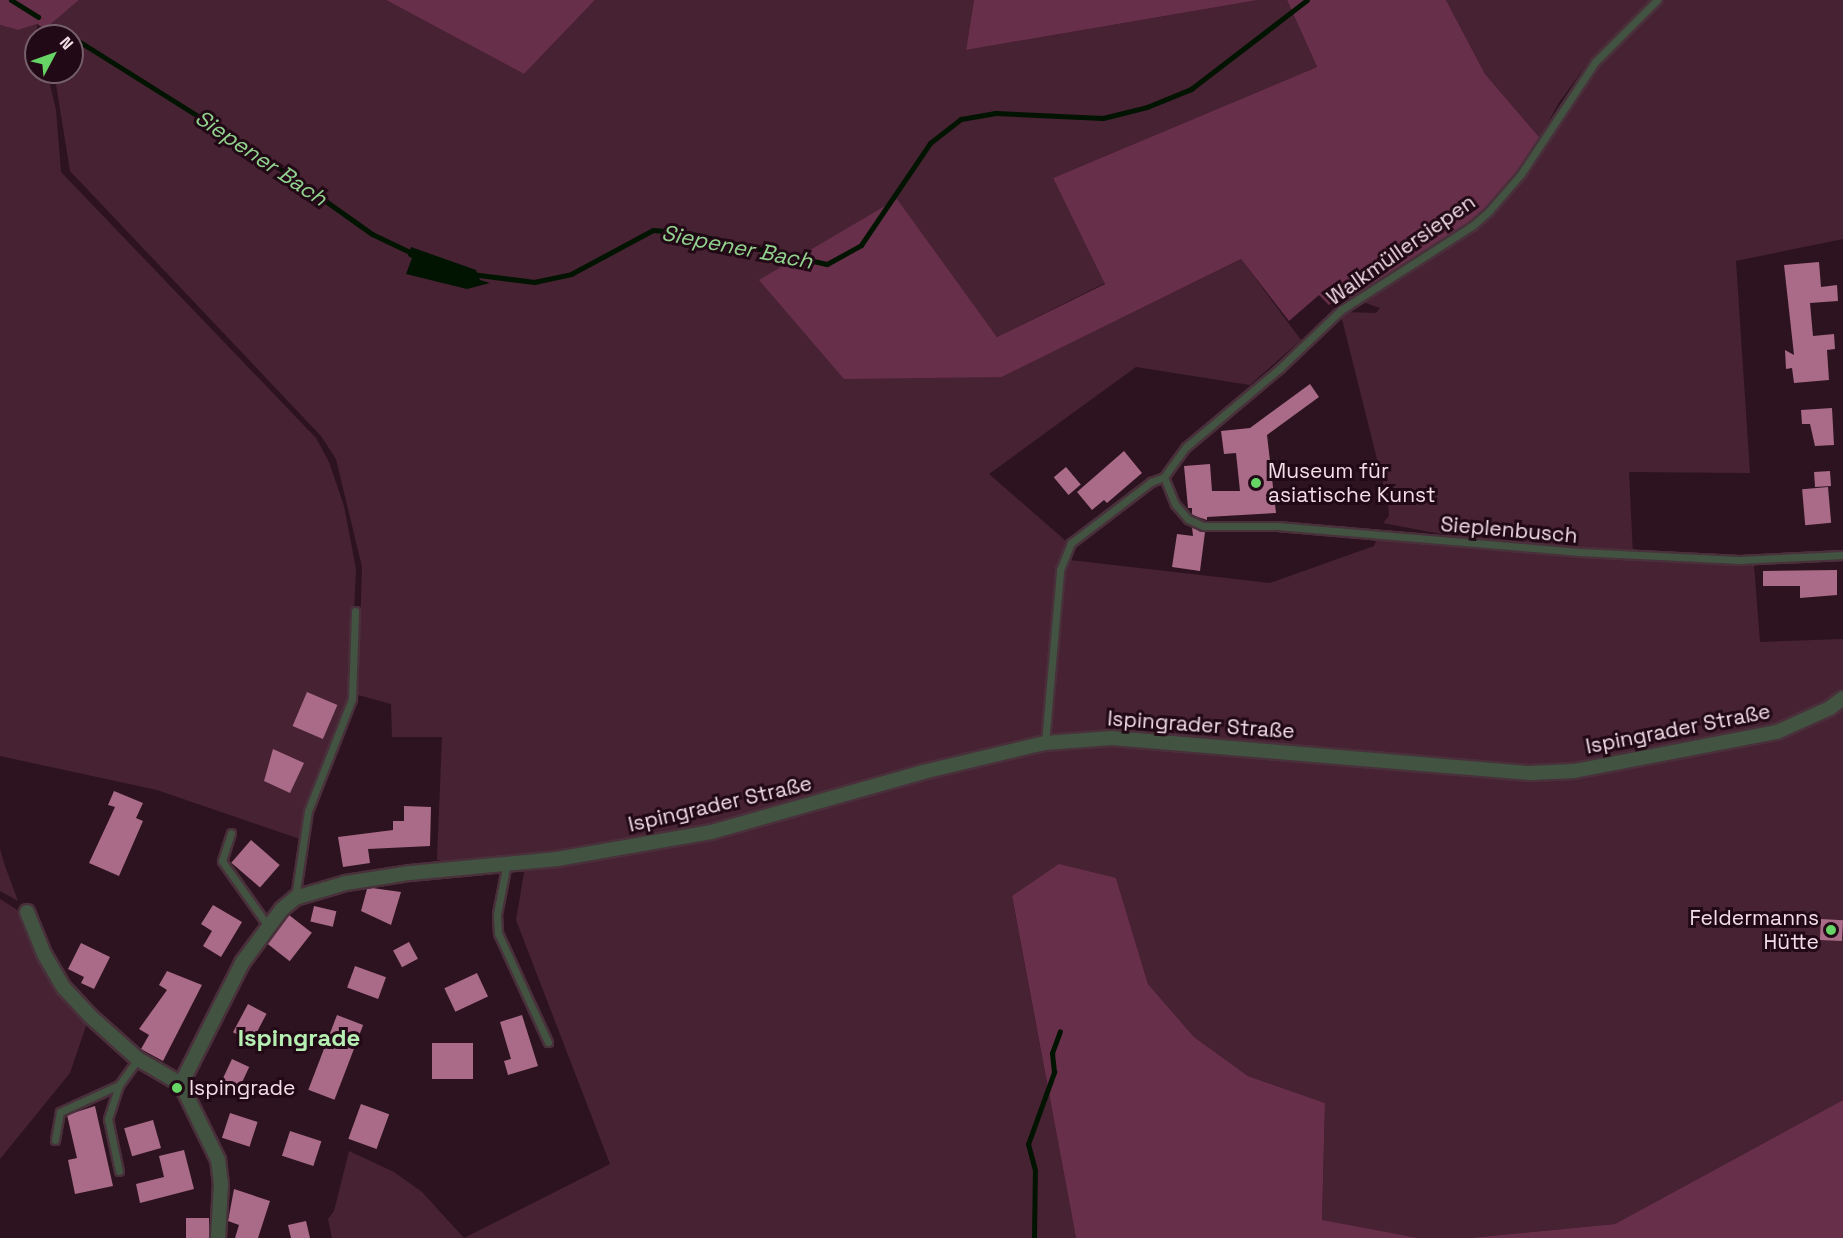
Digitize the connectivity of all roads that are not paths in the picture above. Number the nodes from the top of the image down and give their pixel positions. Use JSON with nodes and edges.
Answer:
{"nodes":[{"id":1,"x":1657,"y":0,"type":"edge"},
{"id":2,"x":1164,"y":477,"type":"junction"},
{"id":3,"x":1843,"y":555,"type":"edge"},
{"id":4,"x":355,"y":610,"type":"dead end"},
{"id":5,"x":1843,"y":698,"type":"edge"},
{"id":6,"x":1045,"y":743,"type":"junction"},
{"id":7,"x":231,"y":833,"type":"dead end"},
{"id":8,"x":507,"y":863,"type":"junction"},
{"id":9,"x":295,"y":898,"type":"junction"},
{"id":10,"x":27,"y":912,"type":"dead end"},
{"id":11,"x":268,"y":926,"type":"junction"},
{"id":12,"x":548,"y":1042,"type":"dead end"},
{"id":13,"x":138,"y":1059,"type":"junction"},
{"id":14,"x":181,"y":1084,"type":"junction"},
{"id":15,"x":118,"y":1085,"type":"junction"},
{"id":16,"x":55,"y":1140,"type":"dead end"},
{"id":17,"x":119,"y":1171,"type":"dead end"},
{"id":18,"x":218,"y":1238,"type":"edge"}],
"edges":[{"from":1,"to":2,"type":"lane","name":"Walkmüllersiepen"},
{"from":2,"to":3,"type":"lane","name":"Sieplenbusch"},
{"from":2,"to":6,"type":"lane"},
{"from":4,"to":9,"type":"lane"},
{"from":5,"to":6,"type":"street","name":"Ispingrader Straße"},
{"from":6,"to":8,"type":"street","name":"Ispingrader Straße"},
{"from":7,"to":11,"type":"lane"},
{"from":8,"to":9,"type":"street"},
{"from":8,"to":12,"type":"lane"},
{"from":9,"to":11,"type":"street"},
{"from":10,"to":13,"type":"street"},
{"from":11,"to":14,"type":"street"},
{"from":13,"to":14,"type":"street"},
{"from":13,"to":15,"type":"lane"},
{"from":14,"to":18,"type":"street"},
{"from":15,"to":16,"type":"lane"},
{"from":15,"to":17,"type":"lane"}]}
